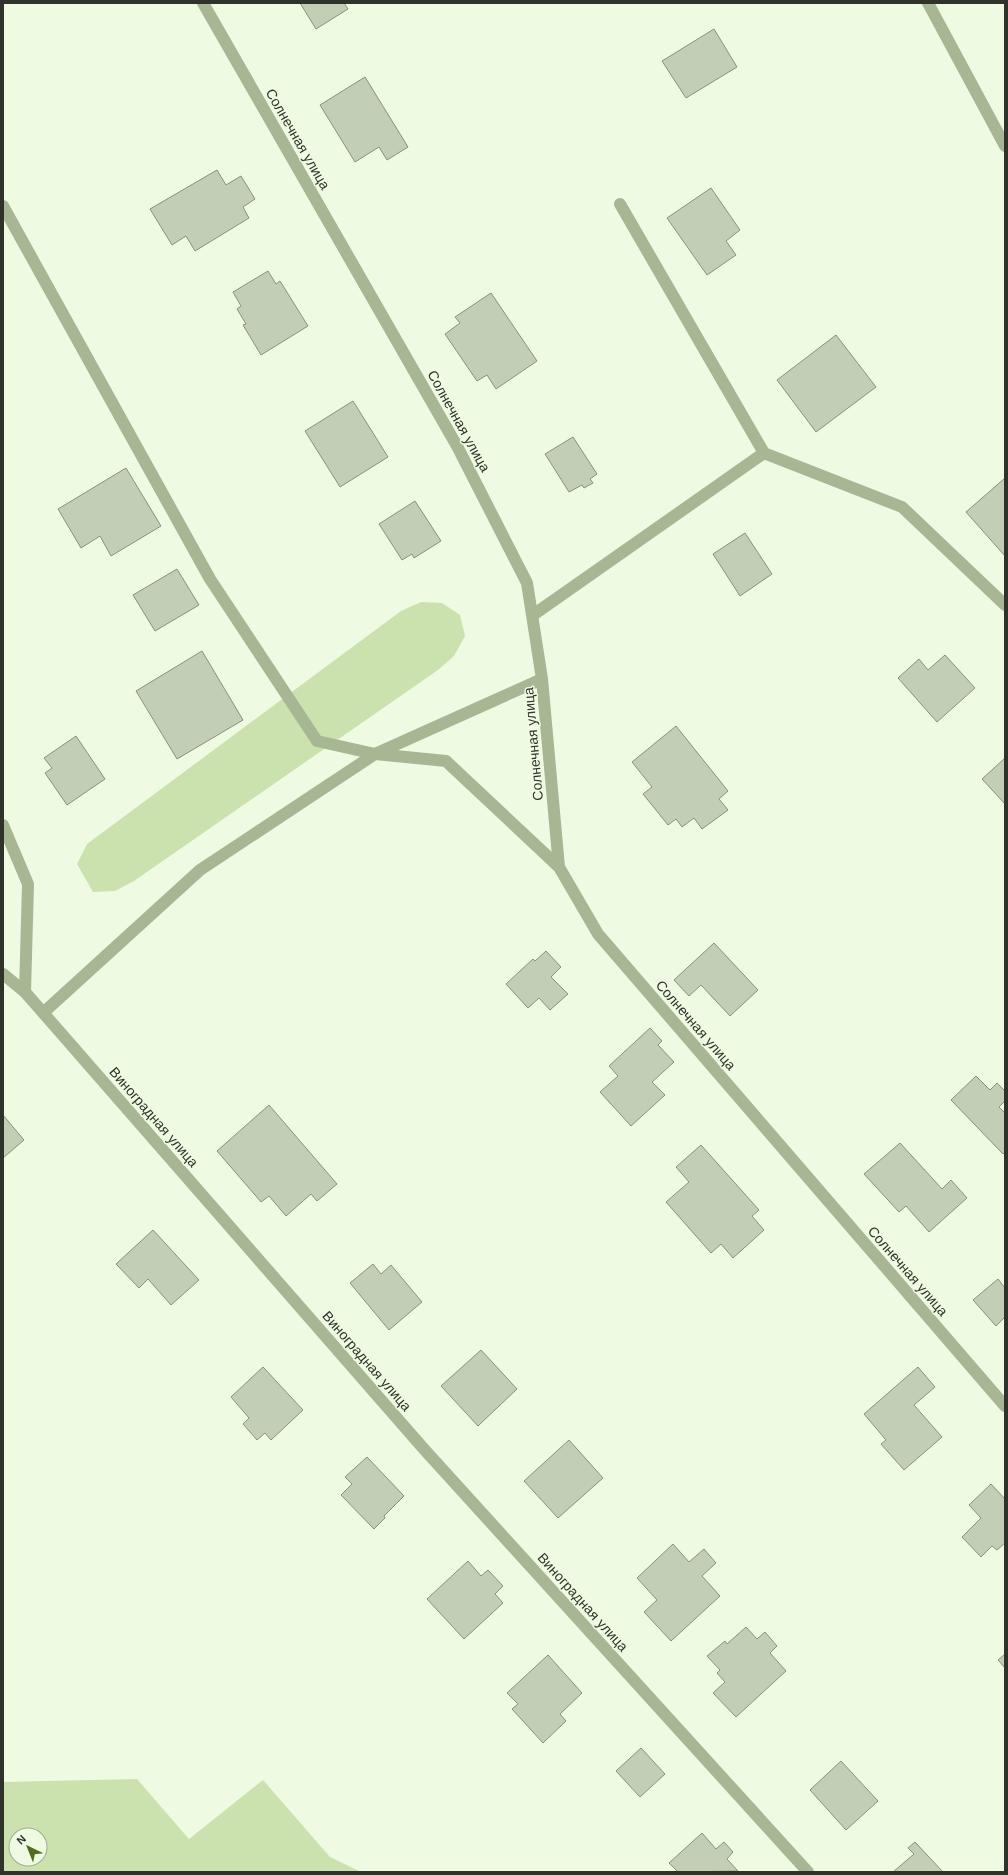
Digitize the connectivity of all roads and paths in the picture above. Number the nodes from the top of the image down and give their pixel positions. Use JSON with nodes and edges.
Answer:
{"nodes":[{"id":1,"x":203,"y":3,"type":"edge"},
{"id":2,"x":928,"y":3,"type":"edge"},
{"id":3,"x":1005,"y":146,"type":"edge"},
{"id":4,"x":620,"y":204,"type":"dead end"},
{"id":5,"x":3,"y":206,"type":"edge"},
{"id":6,"x":764,"y":453,"type":"junction"},
{"id":7,"x":1005,"y":605,"type":"edge"},
{"id":8,"x":533,"y":615,"type":"junction"},
{"id":9,"x":542,"y":679,"type":"junction"},
{"id":10,"x":375,"y":754,"type":"junction"},
{"id":11,"x":3,"y":825,"type":"edge"},
{"id":12,"x":559,"y":867,"type":"junction"},
{"id":13,"x":3,"y":974,"type":"edge"},
{"id":14,"x":25,"y":992,"type":"junction"},
{"id":15,"x":44,"y":1013,"type":"junction"},
{"id":16,"x":1005,"y":1406,"type":"edge"},
{"id":17,"x":808,"y":1872,"type":"edge"}],
"edges":[{"from":1,"to":8,"type":"street","name":"Солнечная улица"},
{"from":2,"to":3,"type":"street"},
{"from":4,"to":6,"type":"street"},
{"from":5,"to":10,"type":"street"},
{"from":6,"to":7,"type":"street"},
{"from":6,"to":8,"type":"street"},
{"from":8,"to":9,"type":"street","name":"Солнечная улица"},
{"from":9,"to":10,"type":"street"},
{"from":9,"to":12,"type":"street","name":"Солнечная улица"},
{"from":10,"to":12,"type":"street"},
{"from":10,"to":15,"type":"street"},
{"from":11,"to":14,"type":"street"},
{"from":12,"to":16,"type":"street","name":"Солнечная улица"},
{"from":13,"to":14,"type":"street","name":"Виноградная улица"},
{"from":14,"to":15,"type":"street","name":"Виноградная улица"},
{"from":15,"to":17,"type":"street","name":"Виноградная улица"}]}
